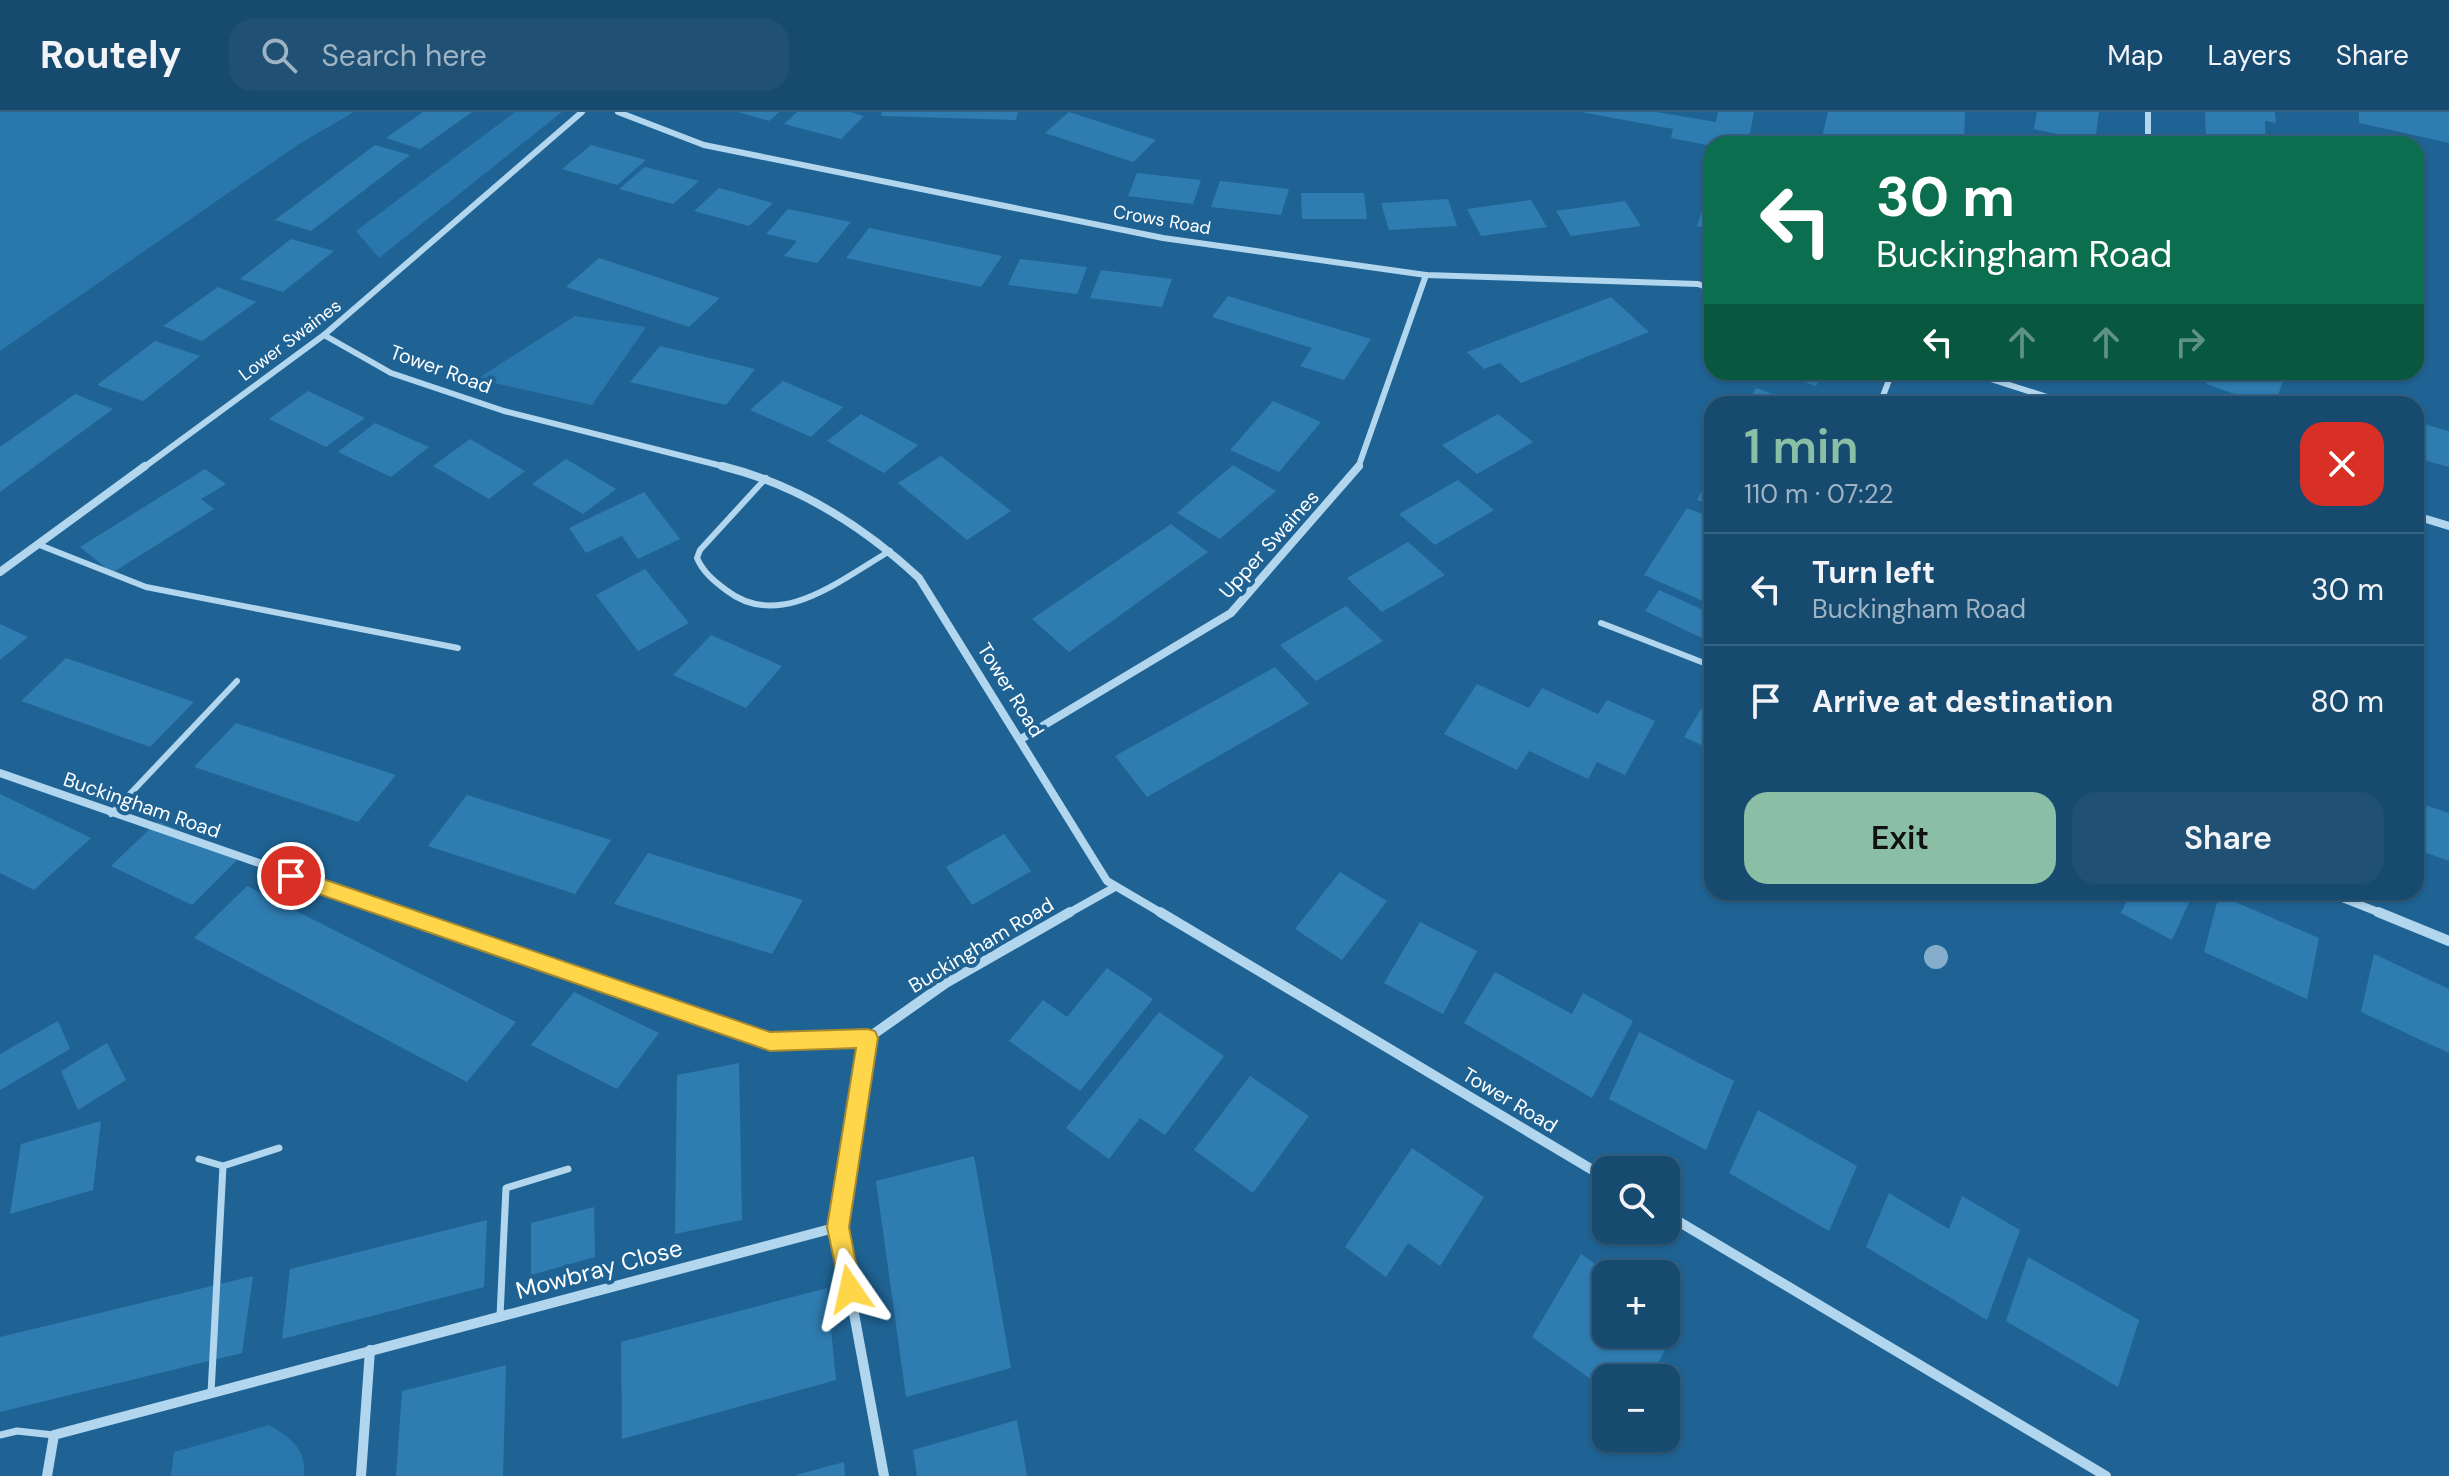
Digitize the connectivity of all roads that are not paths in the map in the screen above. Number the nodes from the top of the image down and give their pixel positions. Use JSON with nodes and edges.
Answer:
{"nodes":[{"id":1,"x":582,"y":112,"type":"edge"},
{"id":2,"x":618,"y":112,"type":"edge"},
{"id":3,"x":2148,"y":112,"type":"edge"},
{"id":4,"x":2148,"y":136,"type":"edge"},
{"id":5,"x":1426,"y":275,"type":"junction"},
{"id":6,"x":1704,"y":286,"type":"edge"},
{"id":7,"x":324,"y":335,"type":"junction"},
{"id":8,"x":1994,"y":380,"type":"edge"},
{"id":9,"x":2044,"y":396,"type":"edge"},
{"id":10,"x":767,"y":477,"type":"junction"},
{"id":11,"x":2424,"y":518,"type":"edge"},
{"id":12,"x":2449,"y":526,"type":"edge"},
{"id":13,"x":37,"y":544,"type":"junction"},
{"id":14,"x":890,"y":551,"type":"junction"},
{"id":15,"x":0,"y":572,"type":"edge"},
{"id":16,"x":1601,"y":623,"type":"dead end"},
{"id":17,"x":458,"y":648,"type":"dead end"},
{"id":18,"x":1704,"y":663,"type":"edge"},
{"id":19,"x":237,"y":681,"type":"dead end"},
{"id":20,"x":1021,"y":739,"type":"junction"},
{"id":21,"x":0,"y":773,"type":"edge"},
{"id":22,"x":111,"y":814,"type":"junction"},
{"id":23,"x":1115,"y":887,"type":"junction"},
{"id":24,"x":2347,"y":900,"type":"edge"},
{"id":25,"x":2449,"y":941,"type":"edge"},
{"id":26,"x":868,"y":1038,"type":"junction"},
{"id":27,"x":279,"y":1148,"type":"dead end"},
{"id":28,"x":199,"y":1159,"type":"dead end"},
{"id":29,"x":223,"y":1166,"type":"junction"},
{"id":30,"x":568,"y":1169,"type":"dead end"},
{"id":31,"x":1592,"y":1170,"type":"edge"},
{"id":32,"x":1680,"y":1222,"type":"edge"},
{"id":33,"x":838,"y":1227,"type":"junction"},
{"id":34,"x":500,"y":1316,"type":"junction"},
{"id":35,"x":370,"y":1350,"type":"junction"},
{"id":36,"x":211,"y":1393,"type":"junction"},
{"id":37,"x":0,"y":1435,"type":"edge"},
{"id":38,"x":54,"y":1435,"type":"junction"},
{"id":39,"x":47,"y":1476,"type":"edge"},
{"id":40,"x":361,"y":1476,"type":"edge"},
{"id":41,"x":884,"y":1476,"type":"edge"},
{"id":42,"x":2106,"y":1476,"type":"edge"}],
"edges":[{"from":1,"to":7,"type":"street","name":"Lower Swaines"},
{"from":2,"to":5,"type":"street","name":"Crows Road"},
{"from":3,"to":4,"type":"street"},
{"from":5,"to":6,"type":"street","name":"Crows Road"},
{"from":5,"to":20,"type":"street","name":"Upper Swaines"},
{"from":7,"to":10,"type":"street","name":"Tower Road"},
{"from":7,"to":13,"type":"street","name":"Lower Swaines"},
{"from":8,"to":9,"type":"street"},
{"from":10,"to":14,"type":"street","name":"Tower Road"},
{"from":10,"to":14,"type":"lane"},
{"from":11,"to":12,"type":"street"},
{"from":13,"to":15,"type":"street","name":"Lower Swaines"},
{"from":13,"to":17,"type":"lane"},
{"from":14,"to":20,"type":"street","name":"Tower Road"},
{"from":16,"to":18,"type":"lane"},
{"from":19,"to":22,"type":"lane"},
{"from":20,"to":23,"type":"street","name":"Tower Road"},
{"from":21,"to":22,"type":"street","name":"Buckingham Road"},
{"from":22,"to":26,"type":"street","name":"Buckingham Road"},
{"from":23,"to":26,"type":"street","name":"Buckingham Road"},
{"from":23,"to":31,"type":"street","name":"Tower Road"},
{"from":24,"to":25,"type":"street"},
{"from":26,"to":33,"type":"street"},
{"from":27,"to":29,"type":"lane"},
{"from":28,"to":29,"type":"lane"},
{"from":29,"to":36,"type":"lane"},
{"from":30,"to":34,"type":"lane"},
{"from":32,"to":42,"type":"street"},
{"from":33,"to":34,"type":"street","name":"Mowbray Close"},
{"from":33,"to":41,"type":"street"},
{"from":34,"to":35,"type":"street","name":"Mowbray Close"},
{"from":35,"to":36,"type":"street","name":"Mowbray Close"},
{"from":35,"to":40,"type":"street"},
{"from":36,"to":38,"type":"street","name":"Mowbray Close"},
{"from":37,"to":38,"type":"lane"},
{"from":38,"to":39,"type":"street"}]}
